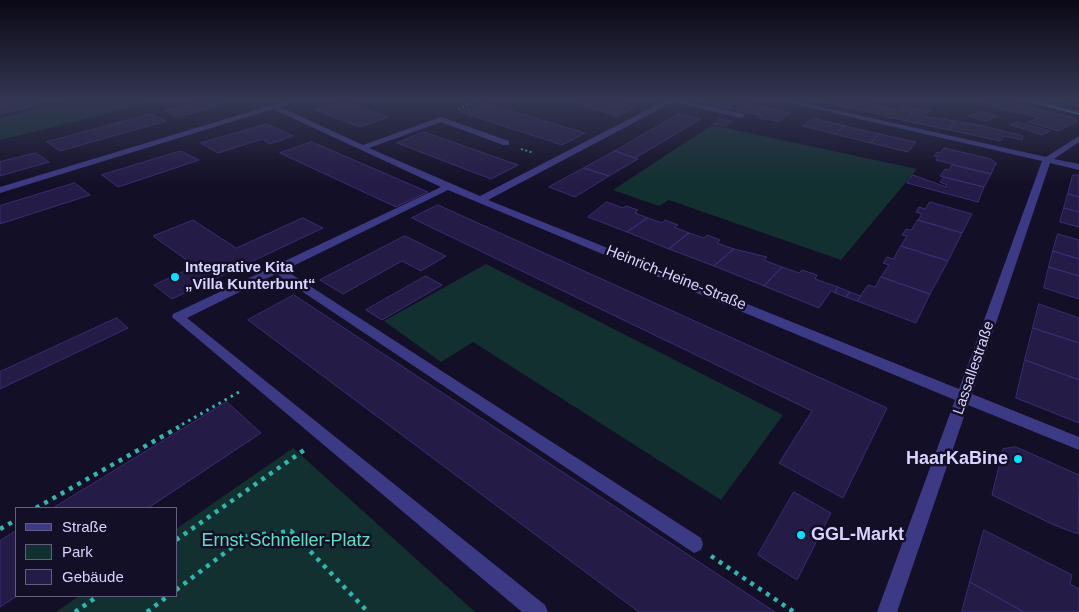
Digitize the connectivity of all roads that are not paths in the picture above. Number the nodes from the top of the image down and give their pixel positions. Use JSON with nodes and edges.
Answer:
{"nodes":[{"id":1,"x":206,"y":128,"type":"edge"},
{"id":2,"x":320,"y":128,"type":"edge"},
{"id":3,"x":417,"y":128,"type":"edge"},
{"id":4,"x":464,"y":128,"type":"edge"},
{"id":5,"x":620,"y":128,"type":"edge"},
{"id":6,"x":903,"y":128,"type":"edge"},
{"id":7,"x":1079,"y":138,"type":"edge"},
{"id":8,"x":506,"y":143,"type":"dead end"},
{"id":9,"x":364,"y":147,"type":"junction"},
{"id":10,"x":1047,"y":160,"type":"junction"},
{"id":11,"x":1079,"y":166,"type":"edge"},
{"id":12,"x":448,"y":187,"type":"junction"},
{"id":13,"x":0,"y":190,"type":"edge"},
{"id":14,"x":482,"y":199,"type":"junction"},
{"id":15,"x":277,"y":270,"type":"junction"},
{"id":16,"x":965,"y":396,"type":"junction"},
{"id":17,"x":1079,"y":444,"type":"edge"},
{"id":18,"x":694,"y":544,"type":"road end"},
{"id":19,"x":538,"y":612,"type":"edge"},
{"id":20,"x":887,"y":612,"type":"edge"}],
"edges":[{"from":1,"to":13,"type":"street"},
{"from":2,"to":9,"type":"street","name":"Heinrich-Heine-Straße"},
{"from":3,"to":9,"type":"street"},
{"from":4,"to":8,"type":"street"},
{"from":5,"to":14,"type":"street"},
{"from":6,"to":10,"type":"street"},
{"from":7,"to":10,"type":"street"},
{"from":9,"to":12,"type":"street","name":"Heinrich-Heine-Straße"},
{"from":10,"to":11,"type":"street"},
{"from":10,"to":16,"type":"street","name":"Lassallestraße"},
{"from":12,"to":14,"type":"street","name":"Heinrich-Heine-Straße"},
{"from":12,"to":15,"type":"street"},
{"from":14,"to":16,"type":"street","name":"Heinrich-Heine-Straße"},
{"from":15,"to":18,"type":"street"},
{"from":15,"to":19,"type":"street"},
{"from":16,"to":17,"type":"street","name":"Heinrich-Heine-Straße"},
{"from":16,"to":20,"type":"street","name":"Lassallestraße"}]}
